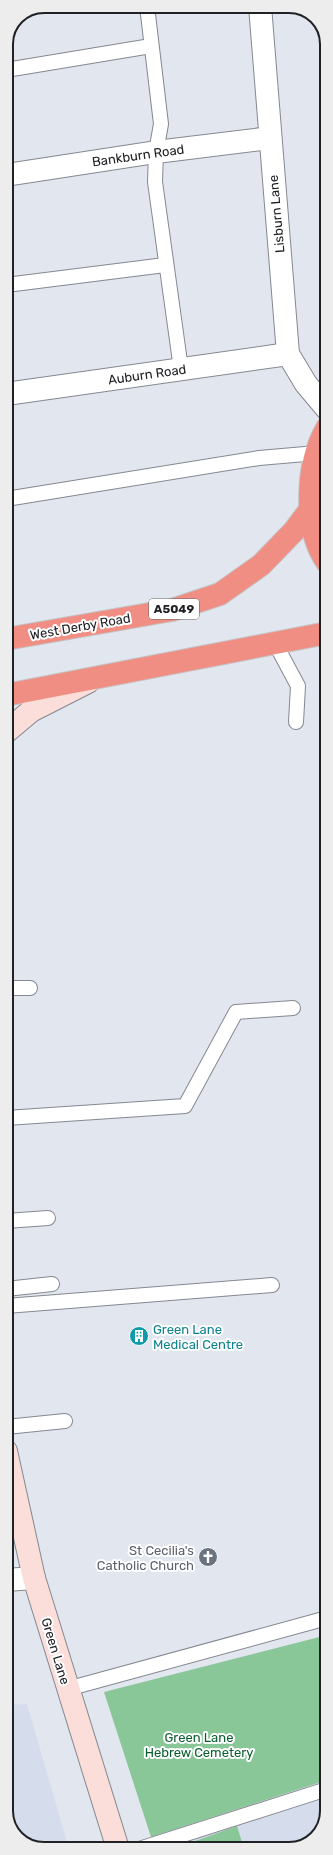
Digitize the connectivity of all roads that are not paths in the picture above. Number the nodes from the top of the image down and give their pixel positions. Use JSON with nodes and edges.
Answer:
{"nodes":[{"id":1,"x":148,"y":13,"type":"edge"},
{"id":2,"x":261,"y":13,"type":"edge"},
{"id":3,"x":151,"y":46,"type":"junction"},
{"id":4,"x":13,"y":69,"type":"edge"},
{"id":5,"x":270,"y":138,"type":"junction"},
{"id":6,"x":156,"y":152,"type":"junction"},
{"id":7,"x":13,"y":174,"type":"edge"},
{"id":8,"x":165,"y":265,"type":"junction"},
{"id":9,"x":13,"y":284,"type":"edge"},
{"id":10,"x":288,"y":354,"type":"junction"},
{"id":11,"x":181,"y":369,"type":"junction"},
{"id":12,"x":13,"y":393,"type":"edge"},
{"id":13,"x":320,"y":401,"type":"edge"},
{"id":14,"x":320,"y":446,"type":"edge"},
{"id":15,"x":317,"y":454,"type":"junction"},
{"id":16,"x":13,"y":498,"type":"edge"},
{"id":17,"x":309,"y":511,"type":"junction"},
{"id":18,"x":320,"y":548,"type":"edge"},
{"id":19,"x":320,"y":634,"type":"edge"},
{"id":20,"x":13,"y":638,"type":"edge"},
{"id":21,"x":275,"y":643,"type":"junction"},
{"id":22,"x":98,"y":677,"type":"junction"},
{"id":23,"x":13,"y":694,"type":"edge"},
{"id":24,"x":296,"y":722,"type":"dead end"},
{"id":25,"x":13,"y":726,"type":"edge"},
{"id":26,"x":13,"y":988,"type":"edge"},
{"id":27,"x":30,"y":988,"type":"dead end"},
{"id":28,"x":293,"y":1008,"type":"dead end"},
{"id":29,"x":13,"y":1118,"type":"edge"},
{"id":30,"x":48,"y":1218,"type":"dead end"},
{"id":31,"x":13,"y":1220,"type":"edge"},
{"id":32,"x":52,"y":1284,"type":"dead end"},
{"id":33,"x":272,"y":1285,"type":"dead end"},
{"id":34,"x":13,"y":1288,"type":"edge"},
{"id":35,"x":13,"y":1305,"type":"edge"},
{"id":36,"x":65,"y":1422,"type":"dead end"},
{"id":37,"x":13,"y":1426,"type":"edge"},
{"id":38,"x":13,"y":1483,"type":"edge"},
{"id":39,"x":34,"y":1578,"type":"junction"},
{"id":40,"x":13,"y":1580,"type":"edge"},
{"id":41,"x":320,"y":1620,"type":"edge"},
{"id":42,"x":67,"y":1689,"type":"junction"},
{"id":43,"x":320,"y":1791,"type":"edge"},
{"id":44,"x":116,"y":1842,"type":"edge"},
{"id":45,"x":161,"y":1842,"type":"edge"}],
"edges":[{"from":1,"to":3,"type":"lane"},
{"from":2,"to":5,"type":"street","name":"Lisburn Lane"},
{"from":3,"to":4,"type":"lane"},
{"from":3,"to":6,"type":"lane"},
{"from":5,"to":6,"type":"street","name":"Bankburn Road"},
{"from":5,"to":10,"type":"street","name":"Lisburn Lane"},
{"from":6,"to":7,"type":"street","name":"Bankburn Road"},
{"from":6,"to":8,"type":"lane"},
{"from":8,"to":9,"type":"lane"},
{"from":8,"to":11,"type":"lane"},
{"from":10,"to":11,"type":"street","name":"Auburn Road"},
{"from":10,"to":13,"type":"street","name":"Lisburn Lane"},
{"from":11,"to":12,"type":"street","name":"Auburn Road"},
{"from":14,"to":15,"type":"highway"},
{"from":15,"to":16,"type":"lane"},
{"from":15,"to":17,"type":"highway"},
{"from":17,"to":18,"type":"highway"},
{"from":17,"to":20,"type":"highway","name":"West Derby Road","number":"A5049"},
{"from":19,"to":21,"type":"highway"},
{"from":21,"to":22,"type":"highway"},
{"from":21,"to":24,"type":"lane"},
{"from":22,"to":23,"type":"highway"},
{"from":22,"to":25,"type":"main road"},
{"from":26,"to":27,"type":"lane"},
{"from":28,"to":29,"type":"lane"},
{"from":30,"to":31,"type":"lane"},
{"from":32,"to":34,"type":"lane"},
{"from":33,"to":35,"type":"lane"},
{"from":36,"to":37,"type":"lane"},
{"from":38,"to":39,"type":"main road","name":"Green Lane"},
{"from":39,"to":40,"type":"street"},
{"from":39,"to":42,"type":"main road","name":"Green Lane"},
{"from":41,"to":42,"type":"lane"},
{"from":42,"to":44,"type":"main road","name":"Green Lane"},
{"from":43,"to":45,"type":"lane"}]}
